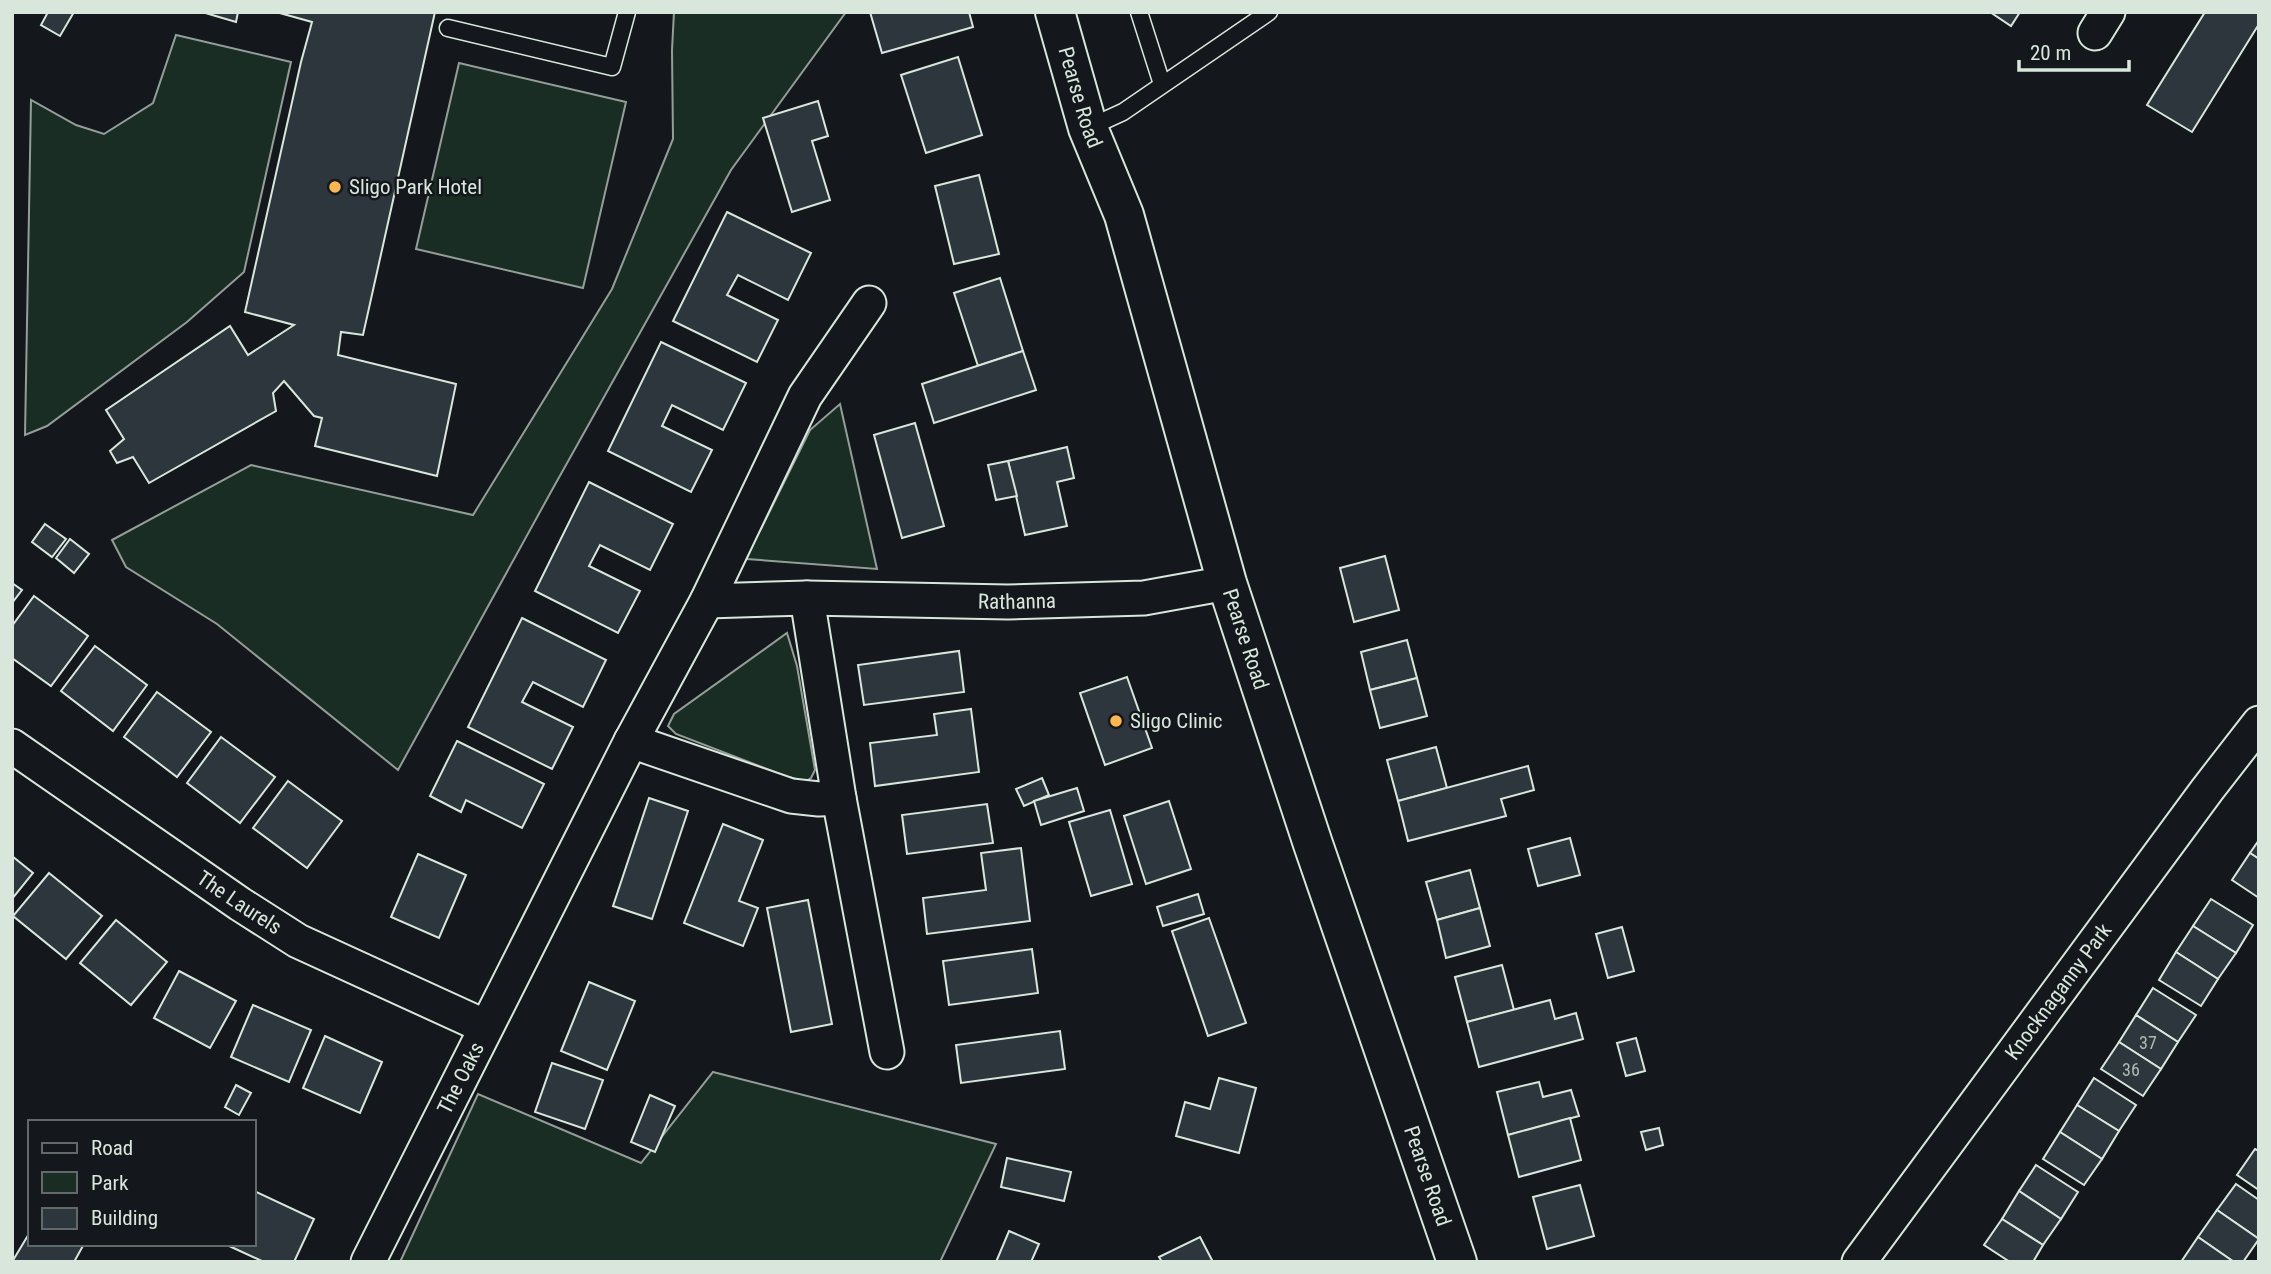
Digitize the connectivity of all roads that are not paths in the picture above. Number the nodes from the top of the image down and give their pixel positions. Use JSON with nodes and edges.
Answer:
{"nodes":[{"id":1,"x":627,"y":12,"type":"edge"},
{"id":2,"x":1055,"y":12,"type":"edge"},
{"id":3,"x":1139,"y":12,"type":"edge"},
{"id":4,"x":1269,"y":12,"type":"edge"},
{"id":5,"x":448,"y":28,"type":"dead end"},
{"id":6,"x":1162,"y":84,"type":"junction"},
{"id":7,"x":1088,"y":128,"type":"junction"},
{"id":8,"x":869,"y":303,"type":"dead end"},
{"id":9,"x":1227,"y":583,"type":"junction"},
{"id":10,"x":807,"y":598,"type":"junction"},
{"id":11,"x":707,"y":601,"type":"junction"},
{"id":12,"x":2259,"y":723,"type":"edge"},
{"id":13,"x":631,"y":741,"type":"junction"},
{"id":14,"x":12,"y":746,"type":"edge"},
{"id":15,"x":839,"y":798,"type":"junction"},
{"id":16,"x":486,"y":1027,"type":"junction"},
{"id":17,"x":887,"y":1052,"type":"dead end"},
{"id":18,"x":368,"y":1262,"type":"edge"},
{"id":19,"x":1458,"y":1262,"type":"edge"},
{"id":20,"x":1859,"y":1262,"type":"edge"}],
"edges":[{"from":1,"to":5,"type":"lane"},
{"from":2,"to":7,"type":"main road","name":"Pearse Road"},
{"from":3,"to":6,"type":"lane"},
{"from":4,"to":6,"type":"lane"},
{"from":6,"to":7,"type":"lane"},
{"from":7,"to":9,"type":"main road","name":"Pearse Road"},
{"from":8,"to":11,"type":"street"},
{"from":9,"to":10,"type":"street","name":"Rathanna"},
{"from":9,"to":19,"type":"main road","name":"Pearse Road"},
{"from":10,"to":11,"type":"street","name":"Rathanna"},
{"from":10,"to":15,"type":"street"},
{"from":11,"to":13,"type":"street"},
{"from":12,"to":20,"type":"street","name":"Knocknaganny Park"},
{"from":13,"to":15,"type":"street"},
{"from":13,"to":16,"type":"street","name":"The Oaks"},
{"from":14,"to":16,"type":"street","name":"The Laurels"},
{"from":15,"to":17,"type":"street"},
{"from":16,"to":18,"type":"street","name":"The Oaks"}]}
